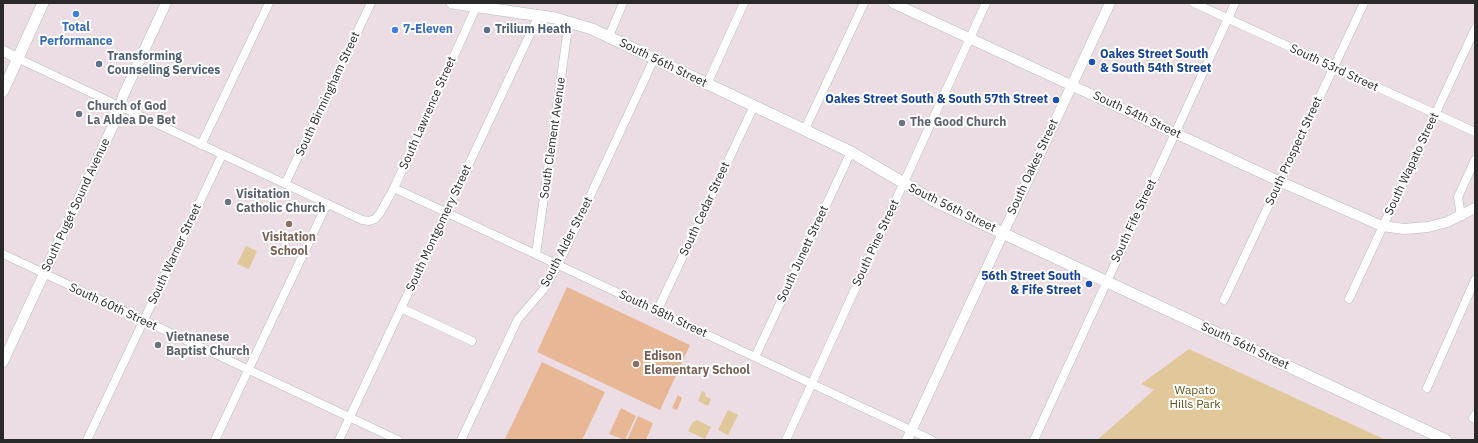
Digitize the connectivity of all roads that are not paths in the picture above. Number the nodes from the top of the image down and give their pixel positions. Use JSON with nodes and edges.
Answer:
{"nodes":[{"id":1,"x":43,"y":3,"type":"edge"},
{"id":2,"x":166,"y":3,"type":"edge"},
{"id":3,"x":269,"y":3,"type":"edge"},
{"id":4,"x":371,"y":3,"type":"edge"},
{"id":5,"x":452,"y":3,"type":"edge"},
{"id":6,"x":623,"y":3,"type":"edge"},
{"id":7,"x":744,"y":3,"type":"edge"},
{"id":8,"x":864,"y":3,"type":"edge"},
{"id":9,"x":893,"y":3,"type":"edge"},
{"id":10,"x":986,"y":3,"type":"edge"},
{"id":11,"x":1110,"y":3,"type":"edge"},
{"id":12,"x":1194,"y":3,"type":"edge"},
{"id":13,"x":1235,"y":3,"type":"edge"},
{"id":14,"x":1364,"y":3,"type":"edge"},
{"id":15,"x":477,"y":5,"type":"edge"},
{"id":16,"x":539,"y":16,"type":"junction"},
{"id":17,"x":1228,"y":19,"type":"junction"},
{"id":18,"x":570,"y":21,"type":"junction"},
{"id":19,"x":1475,"y":29,"type":"edge"},
{"id":20,"x":608,"y":36,"type":"junction"},
{"id":21,"x":969,"y":38,"type":"junction"},
{"id":22,"x":3,"y":51,"type":"edge"},
{"id":23,"x":17,"y":58,"type":"junction"},
{"id":24,"x":654,"y":59,"type":"junction"},
{"id":25,"x":1333,"y":67,"type":"junction"},
{"id":26,"x":707,"y":84,"type":"junction"},
{"id":27,"x":1072,"y":85,"type":"junction"},
{"id":28,"x":3,"y":91,"type":"edge"},
{"id":29,"x":754,"y":106,"type":"junction"},
{"id":30,"x":120,"y":107,"type":"junction"},
{"id":31,"x":1435,"y":114,"type":"junction"},
{"id":32,"x":806,"y":129,"type":"junction"},
{"id":33,"x":1475,"y":132,"type":"edge"},
{"id":34,"x":1175,"y":133,"type":"junction"},
{"id":35,"x":202,"y":145,"type":"junction"},
{"id":36,"x":851,"y":152,"type":"junction"},
{"id":37,"x":222,"y":155,"type":"junction"},
{"id":38,"x":1475,"y":160,"type":"edge"},
{"id":39,"x":1280,"y":182,"type":"junction"},
{"id":40,"x":285,"y":184,"type":"junction"},
{"id":41,"x":903,"y":184,"type":"junction"},
{"id":42,"x":394,"y":188,"type":"junction"},
{"id":43,"x":327,"y":204,"type":"junction"},
{"id":44,"x":1475,"y":208,"type":"edge"},
{"id":45,"x":446,"y":213,"type":"junction"},
{"id":46,"x":1461,"y":216,"type":"junction"},
{"id":47,"x":1382,"y":226,"type":"junction"},
{"id":48,"x":1003,"y":233,"type":"junction"},
{"id":49,"x":3,"y":254,"type":"edge"},
{"id":50,"x":536,"y":254,"type":"junction"},
{"id":51,"x":558,"y":265,"type":"junction"},
{"id":52,"x":43,"y":273,"type":"junction"},
{"id":53,"x":1475,"y":280,"type":"edge"},
{"id":54,"x":1107,"y":282,"type":"junction"},
{"id":55,"x":1349,"y":299,"type":"dead end"},
{"id":56,"x":1224,"y":300,"type":"dead end"},
{"id":57,"x":401,"y":308,"type":"junction"},
{"id":58,"x":657,"y":311,"type":"junction"},
{"id":59,"x":143,"y":321,"type":"junction"},
{"id":60,"x":472,"y":341,"type":"dead end"},
{"id":61,"x":755,"y":357,"type":"junction"},
{"id":62,"x":3,"y":362,"type":"edge"},
{"id":63,"x":248,"y":370,"type":"junction"},
{"id":64,"x":811,"y":383,"type":"junction"},
{"id":65,"x":1428,"y":388,"type":"dead end"},
{"id":66,"x":350,"y":417,"type":"junction"},
{"id":67,"x":911,"y":430,"type":"junction"},
{"id":68,"x":87,"y":440,"type":"edge"},
{"id":69,"x":215,"y":440,"type":"edge"},
{"id":70,"x":339,"y":440,"type":"edge"},
{"id":71,"x":398,"y":440,"type":"edge"},
{"id":72,"x":461,"y":440,"type":"edge"},
{"id":73,"x":786,"y":440,"type":"edge"},
{"id":74,"x":907,"y":440,"type":"edge"},
{"id":75,"x":932,"y":440,"type":"edge"},
{"id":76,"x":1034,"y":440,"type":"edge"},
{"id":77,"x":1446,"y":440,"type":"edge"}],
"edges":[{"from":1,"to":23,"type":"main road"},
{"from":2,"to":30,"type":"street","name":"South Puget Sound Avenue"},
{"from":3,"to":35,"type":"street"},
{"from":4,"to":40,"type":"street","name":"South Birmingham Street"},
{"from":5,"to":15,"type":"main road","name":"South 56th Street"},
{"from":6,"to":20,"type":"street"},
{"from":7,"to":26,"type":"street"},
{"from":8,"to":32,"type":"street"},
{"from":9,"to":21,"type":"street","name":"South 54th Street"},
{"from":10,"to":21,"type":"street","name":"South Pine Street"},
{"from":11,"to":27,"type":"street","name":"South Oakes Street"},
{"from":12,"to":17,"type":"street","name":"South 53rd Street"},
{"from":13,"to":17,"type":"street","name":"South Fife Street"},
{"from":14,"to":25,"type":"street","name":"South Prospect Street"},
{"from":15,"to":16,"type":"main road","name":"South 56th Street"},
{"from":15,"to":42,"type":"street","name":"South Lawrence Street"},
{"from":16,"to":18,"type":"main road","name":"South 56th Street"},
{"from":16,"to":45,"type":"street","name":"South Montgomery Street"},
{"from":17,"to":25,"type":"street","name":"South 53rd Street"},
{"from":17,"to":34,"type":"street","name":"South Fife Street"},
{"from":18,"to":20,"type":"main road","name":"South 56th Street"},
{"from":18,"to":50,"type":"street","name":"South Clement Avenue"},
{"from":19,"to":31,"type":"street","name":"South Wapato Street"},
{"from":20,"to":24,"type":"main road","name":"South 56th Street"},
{"from":21,"to":27,"type":"street","name":"South 54th Street"},
{"from":21,"to":41,"type":"street","name":"South Pine Street"},
{"from":22,"to":23,"type":"street"},
{"from":23,"to":28,"type":"main road"},
{"from":23,"to":30,"type":"street"},
{"from":24,"to":26,"type":"main road","name":"South 56th Street"},
{"from":24,"to":51,"type":"street","name":"South Alder Street"},
{"from":25,"to":31,"type":"street","name":"South 53rd Street"},
{"from":25,"to":39,"type":"street","name":"South Prospect Street"},
{"from":26,"to":29,"type":"main road","name":"South 56th Street"},
{"from":27,"to":34,"type":"street","name":"South 54th Street"},
{"from":27,"to":48,"type":"street","name":"South Oakes Street"},
{"from":29,"to":32,"type":"main road","name":"South 56th Street"},
{"from":29,"to":58,"type":"street","name":"South Cedar Street"},
{"from":30,"to":35,"type":"street"},
{"from":30,"to":52,"type":"street","name":"South Puget Sound Avenue"},
{"from":31,"to":33,"type":"street","name":"South 53rd Street"},
{"from":31,"to":47,"type":"street","name":"South Wapato Street"},
{"from":32,"to":36,"type":"main road","name":"South 56th Street"},
{"from":34,"to":39,"type":"street","name":"South 54th Street"},
{"from":34,"to":54,"type":"street","name":"South Fife Street"},
{"from":35,"to":37,"type":"street"},
{"from":36,"to":41,"type":"main road","name":"South 56th Street"},
{"from":36,"to":61,"type":"street","name":"South Junett Street"},
{"from":37,"to":40,"type":"street"},
{"from":37,"to":59,"type":"street","name":"South Warner Street"},
{"from":38,"to":46,"type":"street"},
{"from":39,"to":47,"type":"street","name":"South 54th Street"},
{"from":39,"to":56,"type":"street","name":"South Prospect Street"},
{"from":40,"to":43,"type":"street"},
{"from":41,"to":48,"type":"main road","name":"South 56th Street"},
{"from":41,"to":64,"type":"street","name":"South Pine Street"},
{"from":42,"to":43,"type":"street","name":"South Lawrence Street"},
{"from":42,"to":45,"type":"street","name":"South 58th Street"},
{"from":43,"to":63,"type":"street"},
{"from":44,"to":46,"type":"street","name":"South 54th Street"},
{"from":45,"to":50,"type":"street","name":"South 58th Street"},
{"from":45,"to":57,"type":"street","name":"South Montgomery Street"},
{"from":46,"to":47,"type":"street","name":"South 54th Street"},
{"from":47,"to":55,"type":"street","name":"South Wapato Street"},
{"from":48,"to":54,"type":"main road","name":"South 56th Street"},
{"from":48,"to":67,"type":"street","name":"South Oakes Street"},
{"from":49,"to":52,"type":"street","name":"South 60th Street"},
{"from":50,"to":51,"type":"street","name":"South 58th Street"},
{"from":51,"to":58,"type":"street","name":"South 58th Street"},
{"from":51,"to":72,"type":"street","name":"South Alder Street"},
{"from":52,"to":59,"type":"street","name":"South 60th Street"},
{"from":52,"to":62,"type":"street","name":"South Puget Sound Avenue"},
{"from":53,"to":65,"type":"street"},
{"from":54,"to":76,"type":"street","name":"South Fife Street"},
{"from":54,"to":77,"type":"main road","name":"South 56th Street"},
{"from":57,"to":60,"type":"street"},
{"from":57,"to":66,"type":"street","name":"South Montgomery Street"},
{"from":58,"to":61,"type":"street","name":"South 58th Street"},
{"from":59,"to":63,"type":"street","name":"South 60th Street"},
{"from":59,"to":68,"type":"street","name":"South Warner Street"},
{"from":61,"to":64,"type":"street","name":"South 58th Street"},
{"from":63,"to":66,"type":"street","name":"South 60th Street"},
{"from":63,"to":69,"type":"street"},
{"from":64,"to":67,"type":"street","name":"South 58th Street"},
{"from":64,"to":73,"type":"street","name":"South Pine Street"},
{"from":66,"to":70,"type":"street","name":"South Montgomery Street"},
{"from":66,"to":71,"type":"street","name":"South 60th Street"},
{"from":67,"to":74,"type":"street","name":"South Oakes Street"},
{"from":67,"to":75,"type":"street","name":"South 58th Street"}]}
